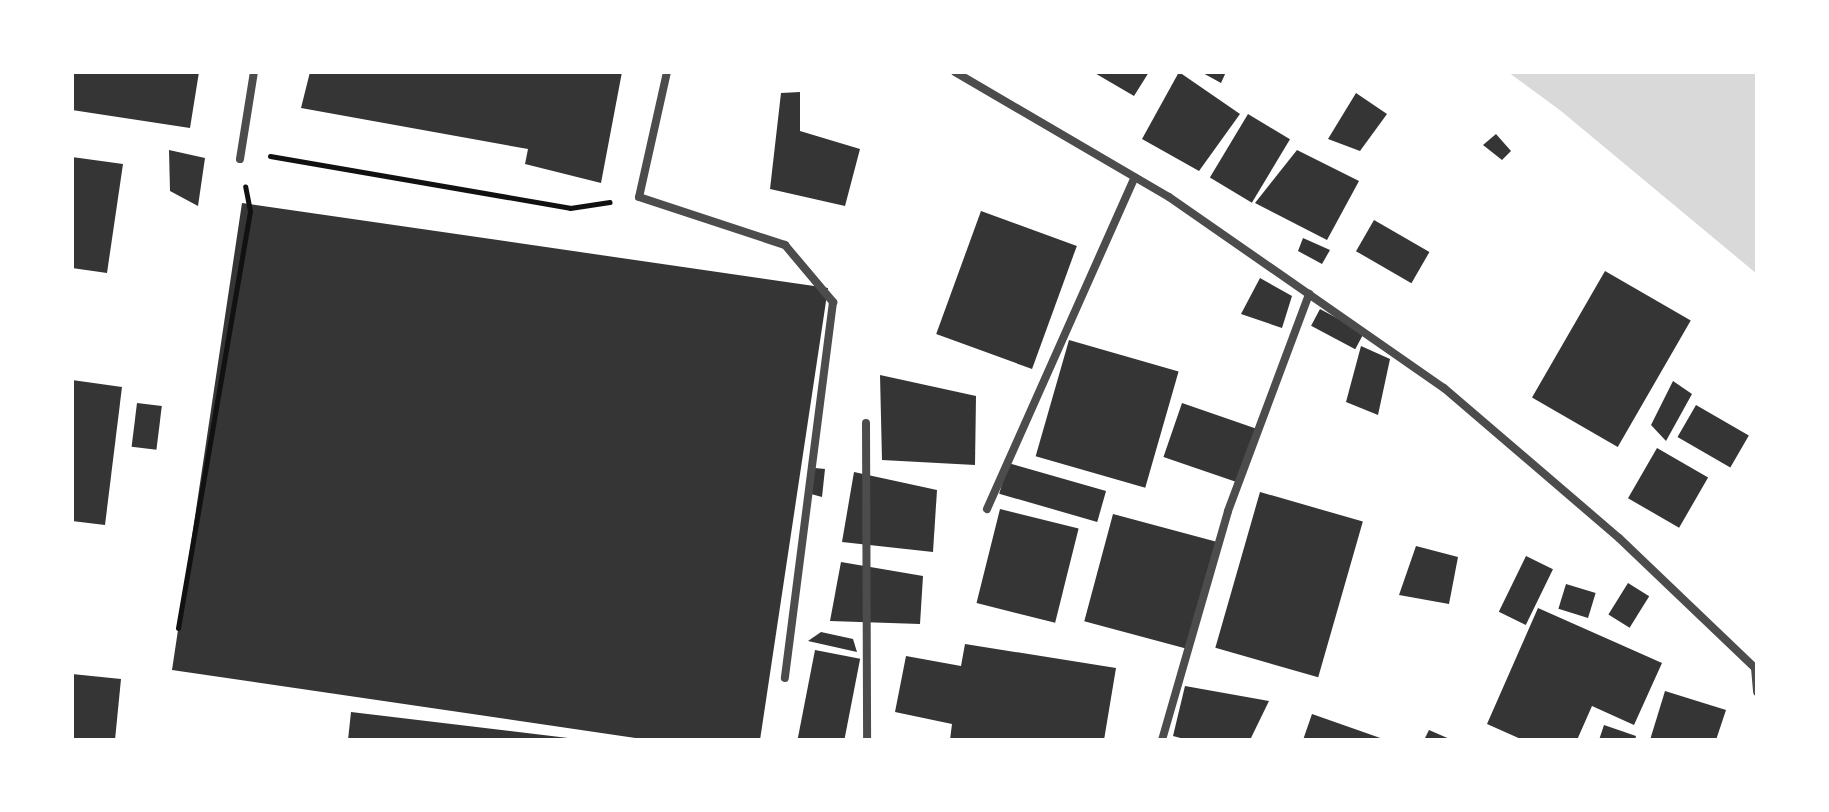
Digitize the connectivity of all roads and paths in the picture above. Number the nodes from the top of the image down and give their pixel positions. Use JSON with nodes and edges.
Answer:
{"nodes":[{"id":1,"x":254,"y":72,"type":"edge"},
{"id":2,"x":667,"y":72,"type":"edge"},
{"id":3,"x":955,"y":72,"type":"edge"},
{"id":4,"x":240,"y":159,"type":"junction"},
{"id":5,"x":1135,"y":177,"type":"junction"},
{"id":6,"x":639,"y":197,"type":"junction"},
{"id":7,"x":1309,"y":294,"type":"junction"},
{"id":8,"x":866,"y":423,"type":"dead end"},
{"id":9,"x":987,"y":509,"type":"dead end"},
{"id":10,"x":178,"y":628,"type":"dead end"},
{"id":11,"x":785,"y":678,"type":"dead end"},
{"id":12,"x":1757,"y":692,"type":"edge"},
{"id":13,"x":867,"y":740,"type":"edge"},
{"id":14,"x":1162,"y":740,"type":"edge"}],
"edges":[{"from":1,"to":4,"type":"street"},
{"from":2,"to":6,"type":"street"},
{"from":3,"to":5,"type":"street"},
{"from":4,"to":6,"type":"path"},
{"from":4,"to":10,"type":"path"},
{"from":5,"to":7,"type":"street"},
{"from":5,"to":9,"type":"street"},
{"from":6,"to":11,"type":"street"},
{"from":7,"to":12,"type":"street"},
{"from":7,"to":14,"type":"street"},
{"from":8,"to":13,"type":"street"}]}
